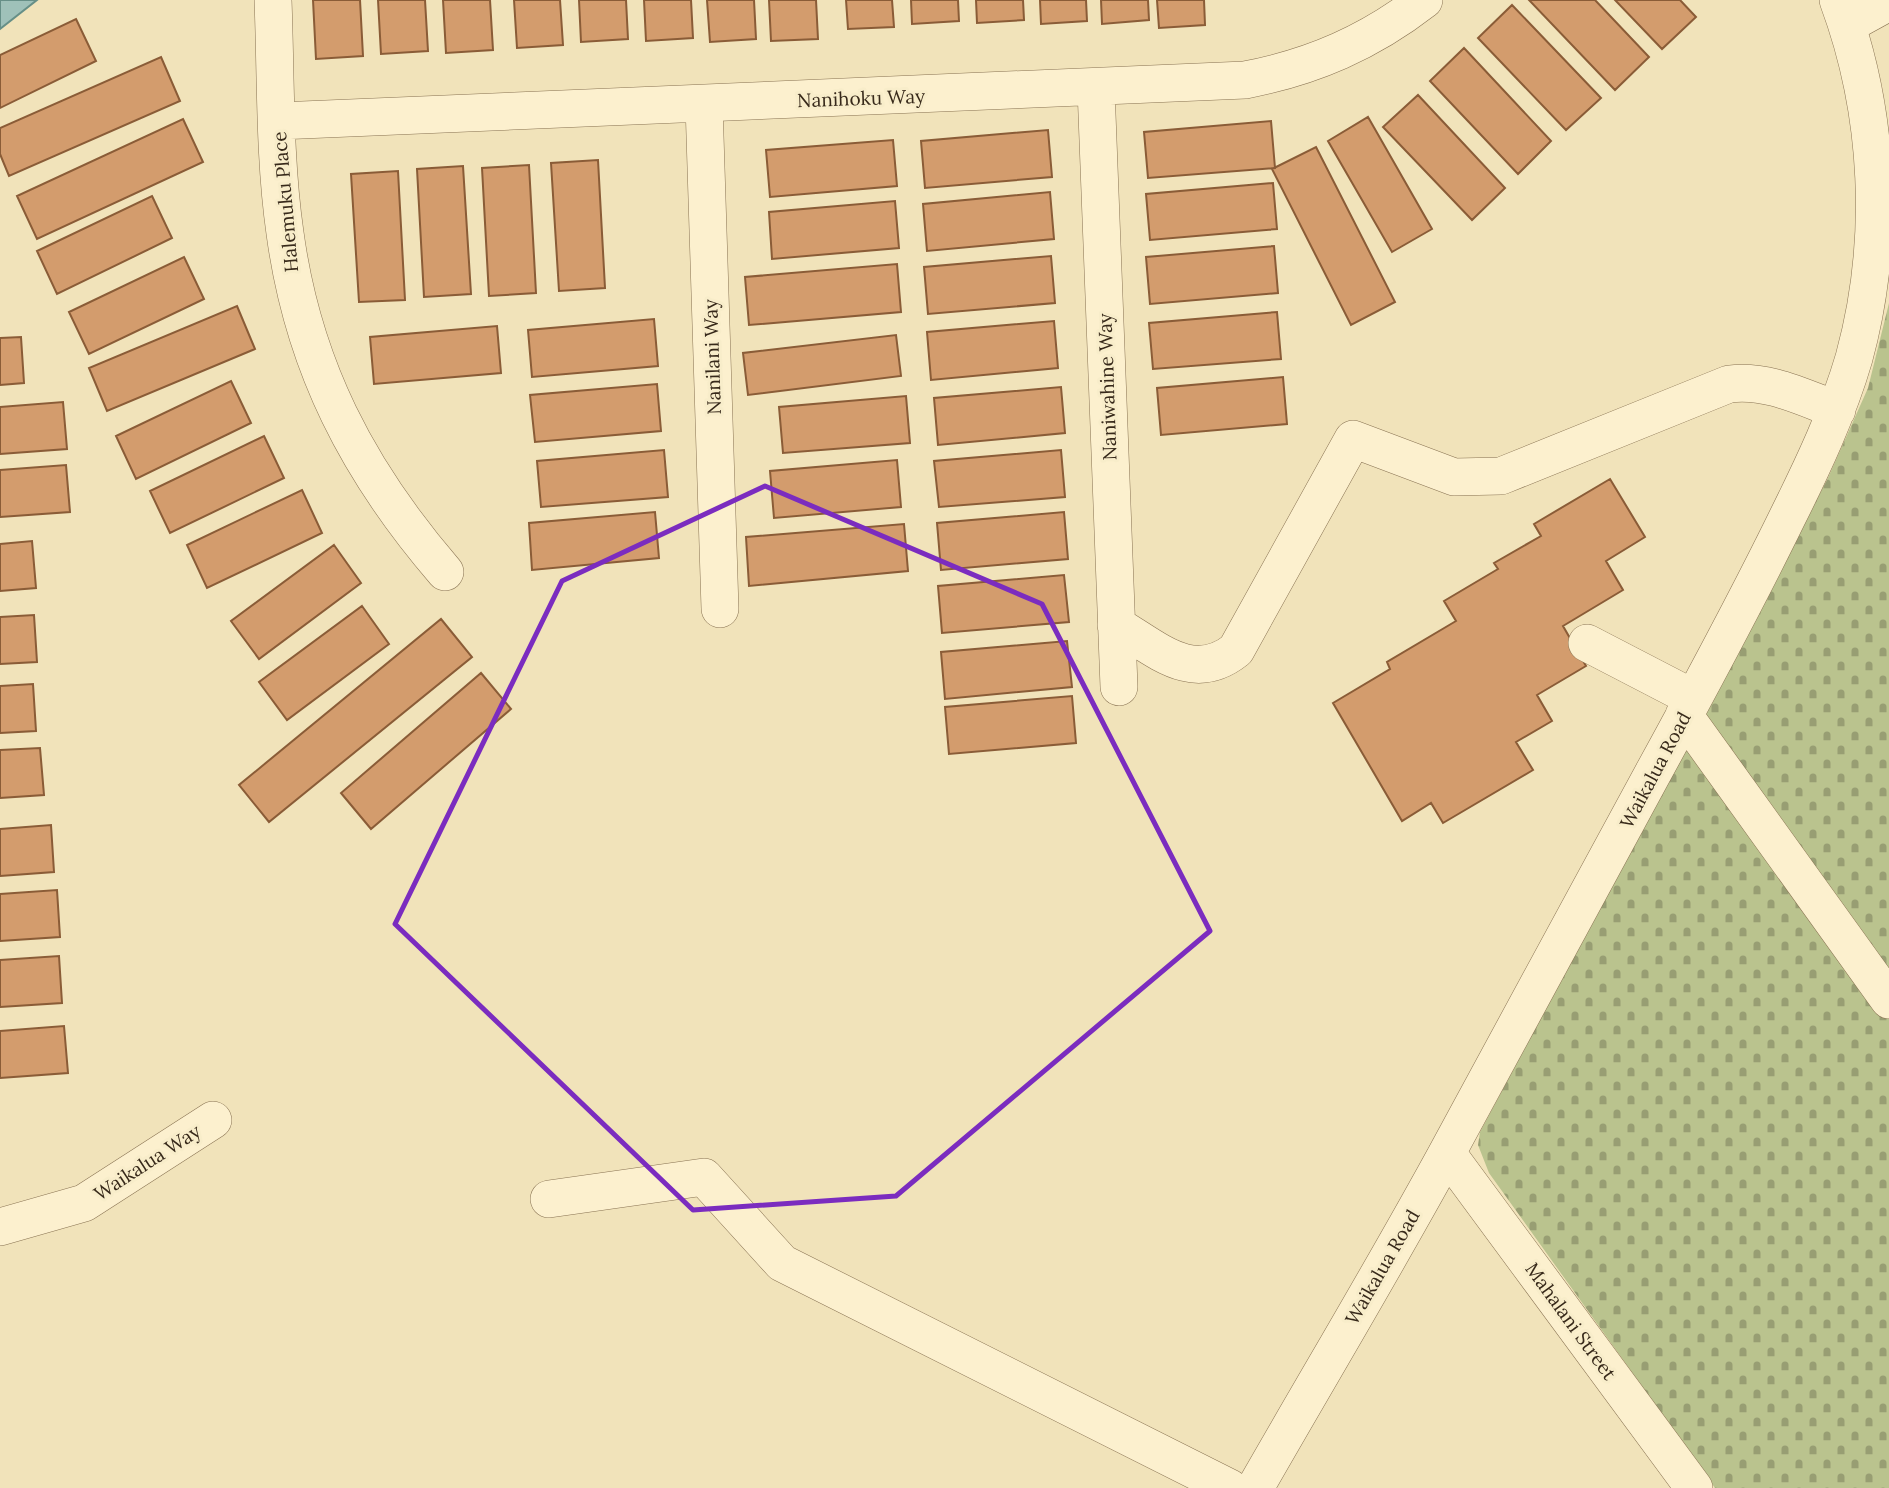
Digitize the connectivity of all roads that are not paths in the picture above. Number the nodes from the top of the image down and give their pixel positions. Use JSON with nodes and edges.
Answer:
{"nodes":[{"id":1,"x":273,"y":0,"type":"edge"},
{"id":2,"x":1424,"y":0,"type":"edge"},
{"id":3,"x":1889,"y":2,"type":"edge"},
{"id":4,"x":1843,"y":13,"type":"edge"},
{"id":5,"x":1096,"y":88,"type":"junction"},
{"id":6,"x":704,"y":104,"type":"junction"},
{"id":7,"x":1878,"y":115,"type":"edge"},
{"id":8,"x":278,"y":121,"type":"junction"},
{"id":9,"x":1837,"y":410,"type":"junction"},
{"id":10,"x":445,"y":572,"type":"dead end"},
{"id":11,"x":720,"y":609,"type":"dead end"},
{"id":12,"x":1116,"y":625,"type":"junction"},
{"id":13,"x":1587,"y":643,"type":"dead end"},
{"id":14,"x":1119,"y":687,"type":"dead end"},
{"id":15,"x":1689,"y":707,"type":"junction"},
{"id":16,"x":1889,"y":1000,"type":"edge"},
{"id":17,"x":213,"y":1120,"type":"dead end"},
{"id":18,"x":1447,"y":1153,"type":"junction"},
{"id":19,"x":549,"y":1199,"type":"dead end"},
{"id":20,"x":0,"y":1227,"type":"edge"},
{"id":21,"x":1230,"y":1488,"type":"edge"},
{"id":22,"x":1255,"y":1488,"type":"edge"},
{"id":23,"x":1694,"y":1488,"type":"edge"}],
"edges":[{"from":1,"to":8,"type":"street","name":"Halemuku Place"},
{"from":2,"to":5,"type":"street","name":"Nanihoku Way"},
{"from":3,"to":4,"type":"street"},
{"from":4,"to":7,"type":"street","name":"Waikalua Road"},
{"from":5,"to":6,"type":"street","name":"Nanihoku Way"},
{"from":5,"to":12,"type":"street","name":"Naniwahine Way"},
{"from":6,"to":8,"type":"street","name":"Nanihoku Way"},
{"from":6,"to":11,"type":"street","name":"Nanilani Way"},
{"from":7,"to":9,"type":"street","name":"Waikalua Road"},
{"from":8,"to":10,"type":"street","name":"Halemuku Place"},
{"from":9,"to":12,"type":"street"},
{"from":9,"to":15,"type":"street","name":"Waikalua Road"},
{"from":12,"to":14,"type":"street","name":"Naniwahine Way"},
{"from":13,"to":15,"type":"street"},
{"from":15,"to":16,"type":"street"},
{"from":15,"to":18,"type":"street","name":"Waikalua Road"},
{"from":17,"to":20,"type":"street","name":"Waikalua Way"},
{"from":18,"to":22,"type":"street","name":"Waikalua Road"},
{"from":18,"to":23,"type":"street","name":"Mahalani Street"},
{"from":19,"to":21,"type":"street"}]}
